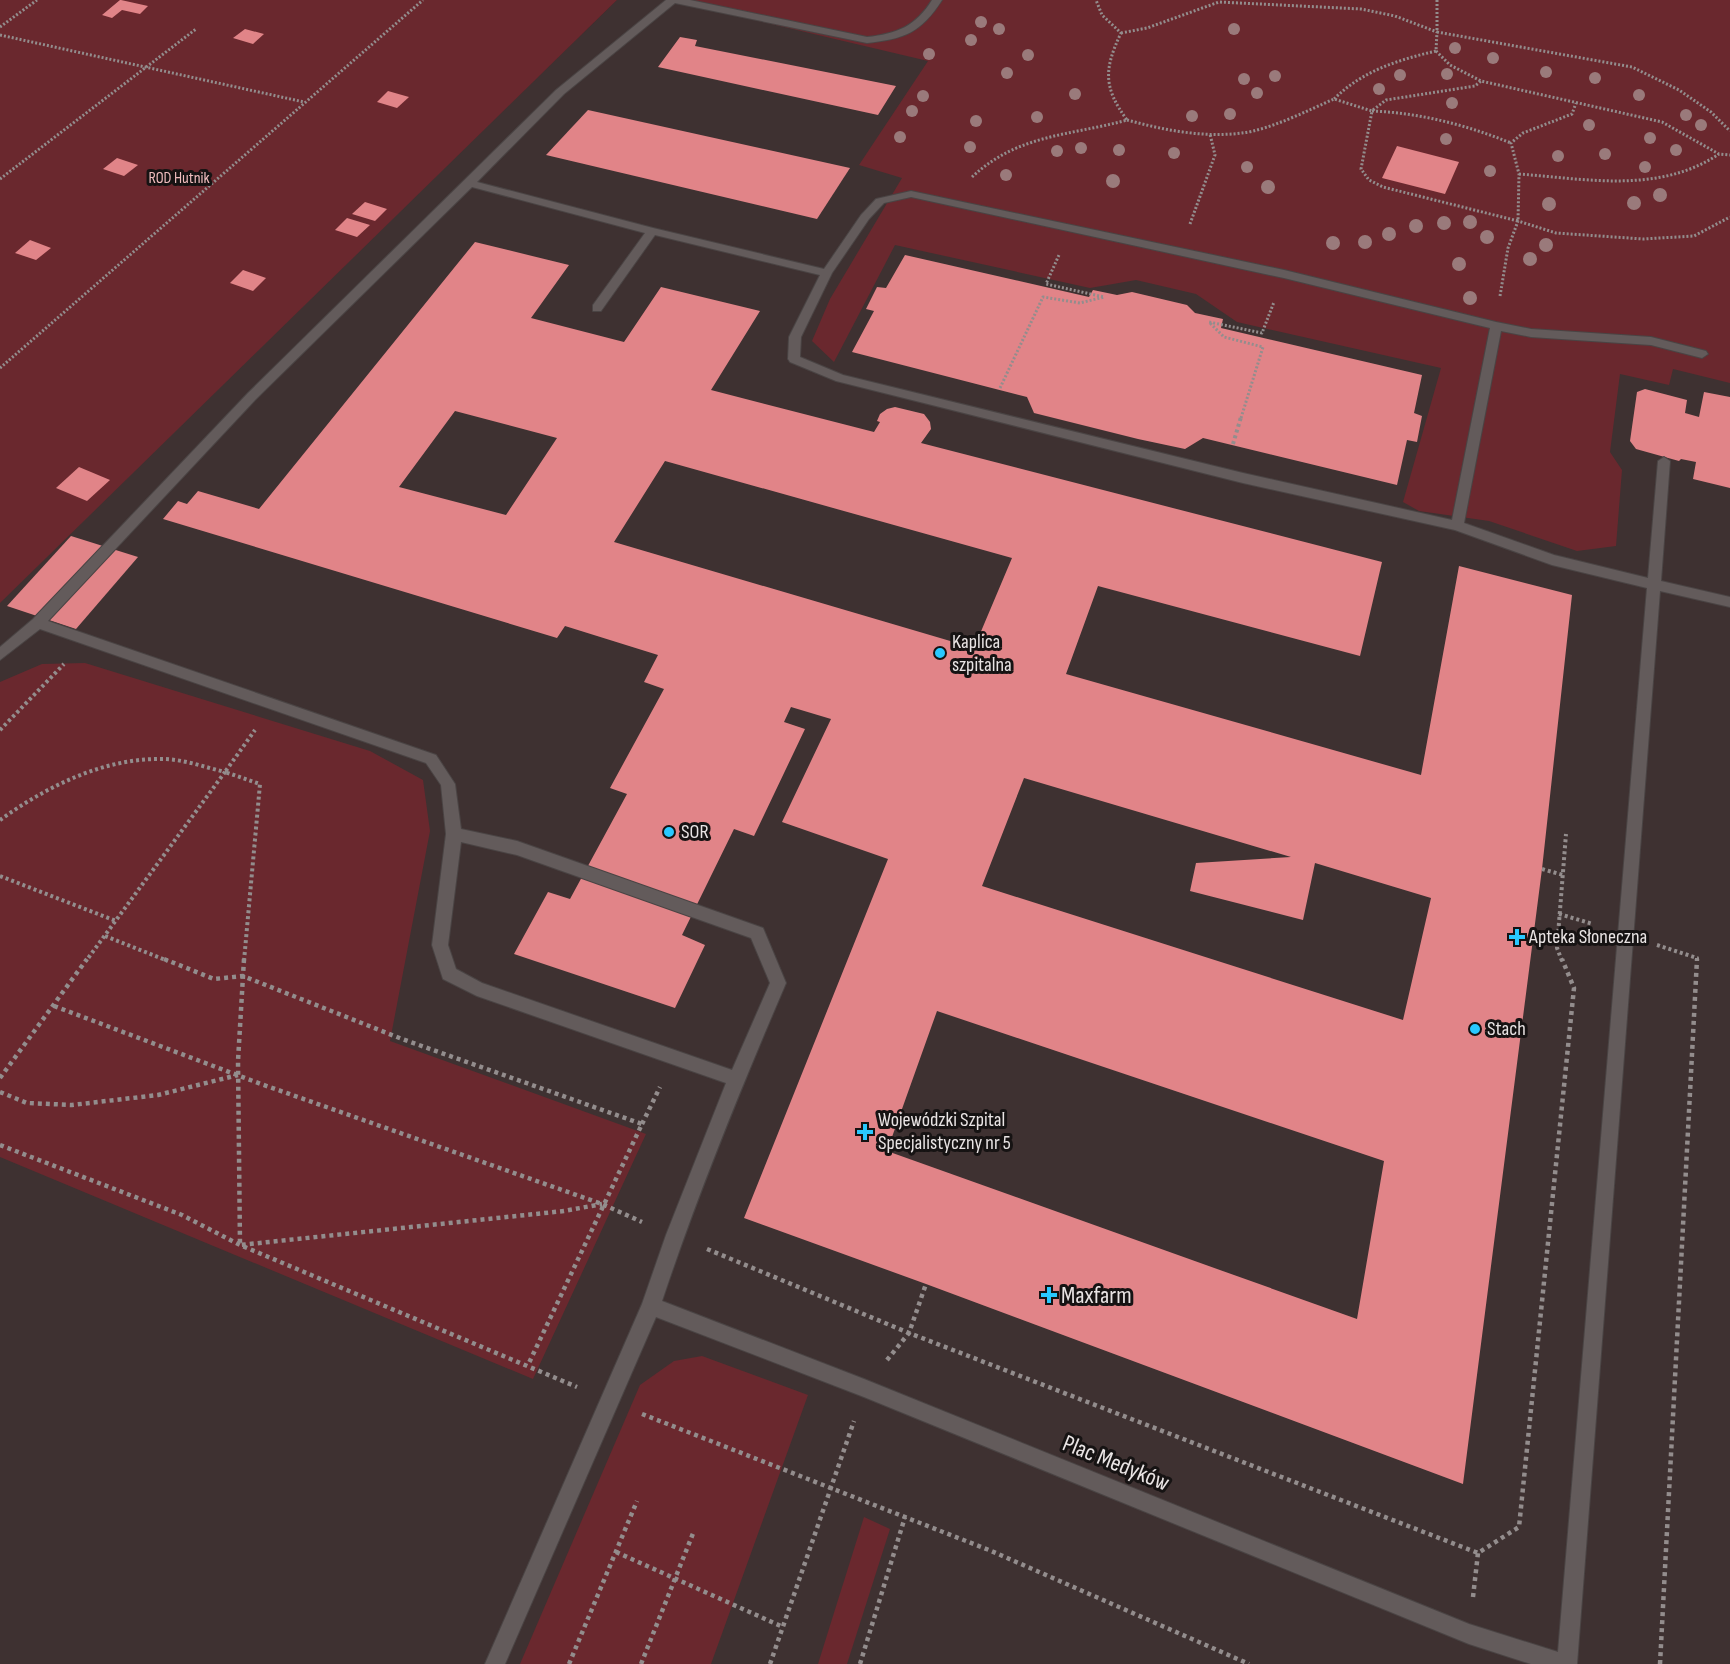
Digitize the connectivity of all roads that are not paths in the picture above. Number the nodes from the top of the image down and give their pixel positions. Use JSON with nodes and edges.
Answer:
{"nodes":[{"id":1,"x":674,"y":0,"type":"edge"},
{"id":2,"x":938,"y":0,"type":"edge"},
{"id":3,"x":470,"y":183,"type":"junction"},
{"id":4,"x":652,"y":231,"type":"junction"},
{"id":5,"x":827,"y":273,"type":"junction"},
{"id":6,"x":597,"y":308,"type":"dead end"},
{"id":7,"x":1496,"y":326,"type":"junction"},
{"id":8,"x":1702,"y":354,"type":"dead end"},
{"id":9,"x":1664,"y":461,"type":"dead end"},
{"id":10,"x":1457,"y":526,"type":"junction"},
{"id":11,"x":1654,"y":584,"type":"junction"},
{"id":12,"x":1730,"y":602,"type":"edge"},
{"id":13,"x":38,"y":623,"type":"junction"},
{"id":14,"x":0,"y":655,"type":"edge"},
{"id":15,"x":454,"y":834,"type":"junction"},
{"id":16,"x":736,"y":1079,"type":"junction"},
{"id":17,"x":651,"y":1306,"type":"junction"},
{"id":18,"x":495,"y":1664,"type":"edge"},
{"id":19,"x":1565,"y":1664,"type":"edge"}],
"edges":[{"from":1,"to":2,"type":"lane"},
{"from":1,"to":3,"type":"lane"},
{"from":3,"to":4,"type":"lane"},
{"from":3,"to":13,"type":"lane"},
{"from":4,"to":5,"type":"lane"},
{"from":4,"to":6,"type":"lane"},
{"from":5,"to":7,"type":"lane"},
{"from":5,"to":10,"type":"lane"},
{"from":7,"to":8,"type":"lane"},
{"from":7,"to":10,"type":"lane"},
{"from":9,"to":11,"type":"lane"},
{"from":10,"to":11,"type":"lane"},
{"from":11,"to":12,"type":"lane"},
{"from":11,"to":19,"type":"lane"},
{"from":13,"to":14,"type":"lane"},
{"from":13,"to":15,"type":"lane"},
{"from":15,"to":16,"type":"lane"},
{"from":15,"to":16,"type":"lane"},
{"from":16,"to":17,"type":"lane"},
{"from":17,"to":18,"type":"lane"},
{"from":17,"to":19,"type":"lane","name":"Plac Medyków"}]}
